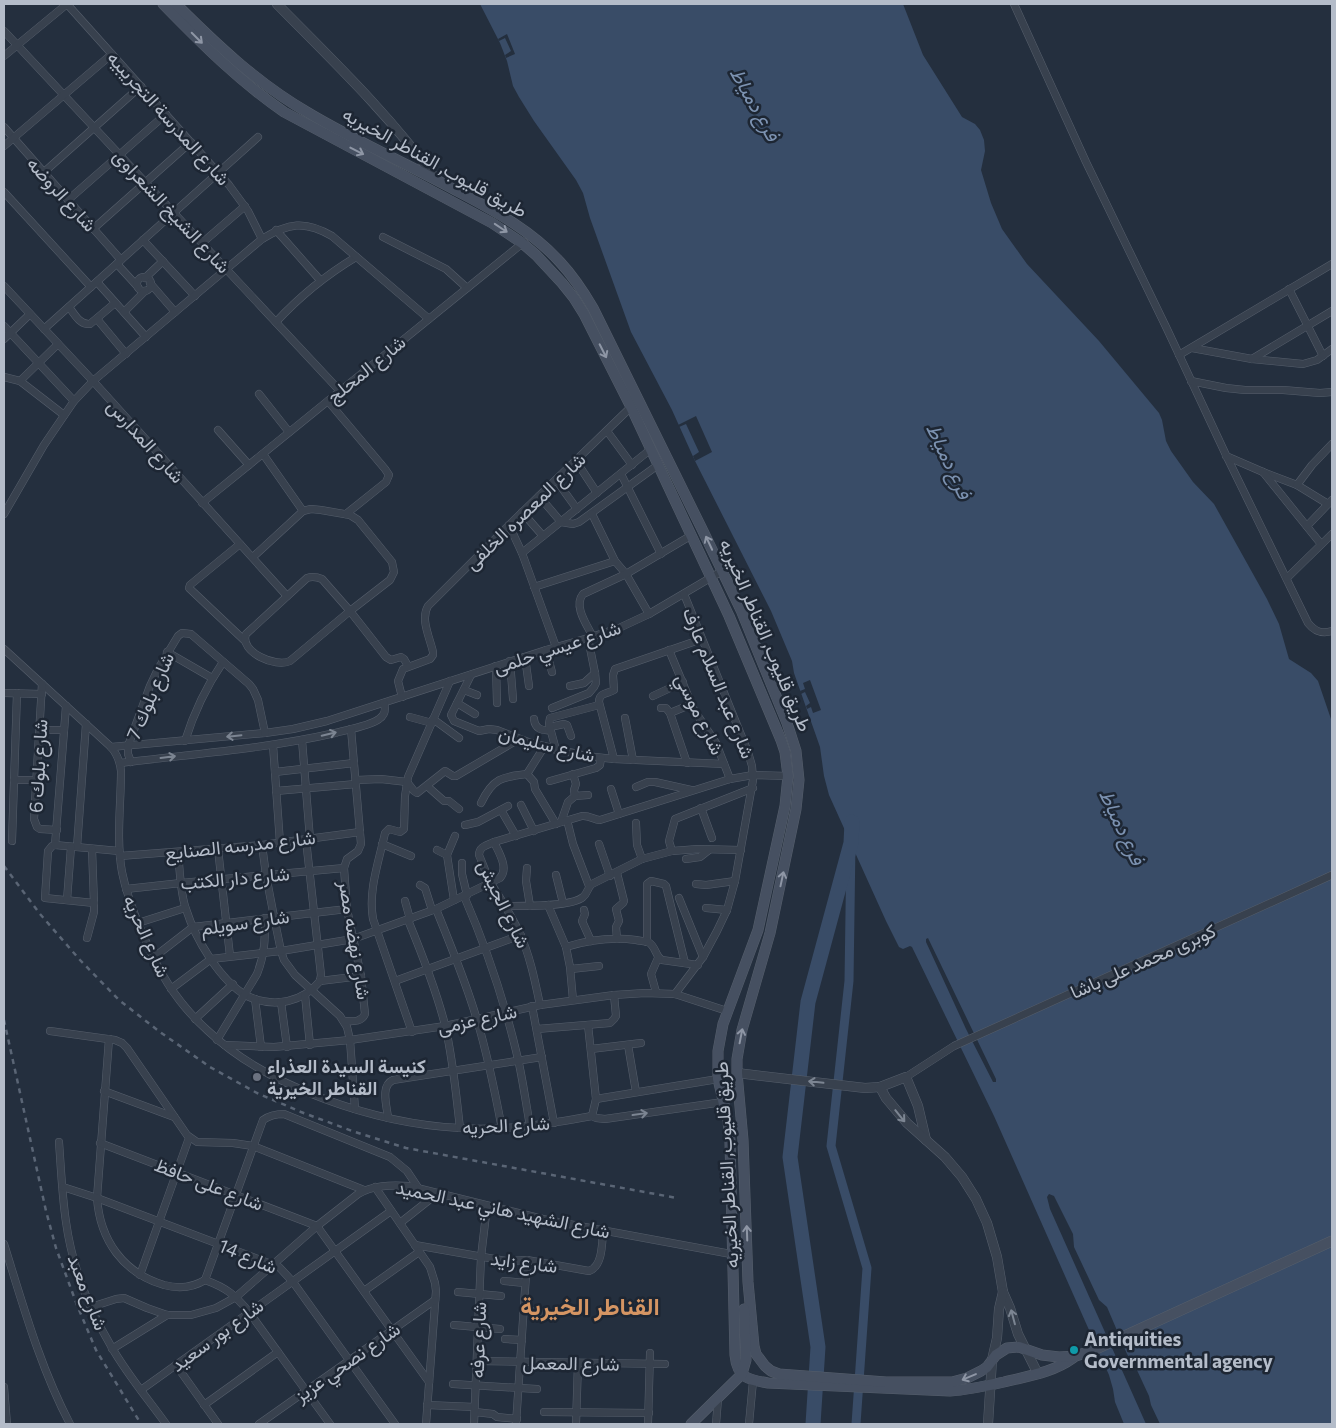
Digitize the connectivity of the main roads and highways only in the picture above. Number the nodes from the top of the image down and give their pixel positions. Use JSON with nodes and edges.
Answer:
{"nodes":[{"id":1,"x":163,"y":4,"type":"edge"},
{"id":2,"x":176,"y":4,"type":"edge"},
{"id":3,"x":183,"y":18,"type":"junction"},
{"id":4,"x":348,"y":134,"type":"junction"},
{"id":5,"x":342,"y":143,"type":"junction"},
{"id":6,"x":1332,"y":1241,"type":"edge"},
{"id":7,"x":748,"y":1282,"type":"junction"},
{"id":8,"x":1076,"y":1356,"type":"junction"},
{"id":9,"x":742,"y":1374,"type":"junction"},
{"id":10,"x":885,"y":1385,"type":"junction"},
{"id":11,"x":690,"y":1424,"type":"edge"}],
"edges":[{"from":1,"to":3,"type":"main road","name":"طريق قليوب, القناطر الخيريه"},
{"from":2,"to":3,"type":"main road","name":"طريق قليوب, القناطر الخيريه"},
{"from":3,"to":4,"type":"main road","name":"طريق قليوب, القناطر الخيريه"},
{"from":3,"to":5,"type":"main road","name":"طريق قليوب, القناطر الخيريه","one_way":true},
{"from":4,"to":5,"type":"main road"},
{"from":7,"to":4,"type":"main road","name":"طريق قليوب, القناطر الخيريه","one_way":true},
{"from":5,"to":9,"type":"main road","name":"طريق قليوب, القناطر الخيريه","one_way":true},
{"from":6,"to":8,"type":"main road","name":"طريق قليوب, القناطر الخيريه"},
{"from":7,"to":9,"type":"main road"},
{"from":7,"to":10,"type":"main road","name":"طريق قليوب, القناطر الخيريه"},
{"from":8,"to":10,"type":"main road","name":"طريق قليوب, القناطر الخيريه"},
{"from":8,"to":10,"type":"main road","name":"طريق قليوب, القناطر الخيريه","one_way":true},
{"from":9,"to":10,"type":"main road","name":"طريق قليوب, القناطر الخيريه"},
{"from":9,"to":11,"type":"main road"}]}
